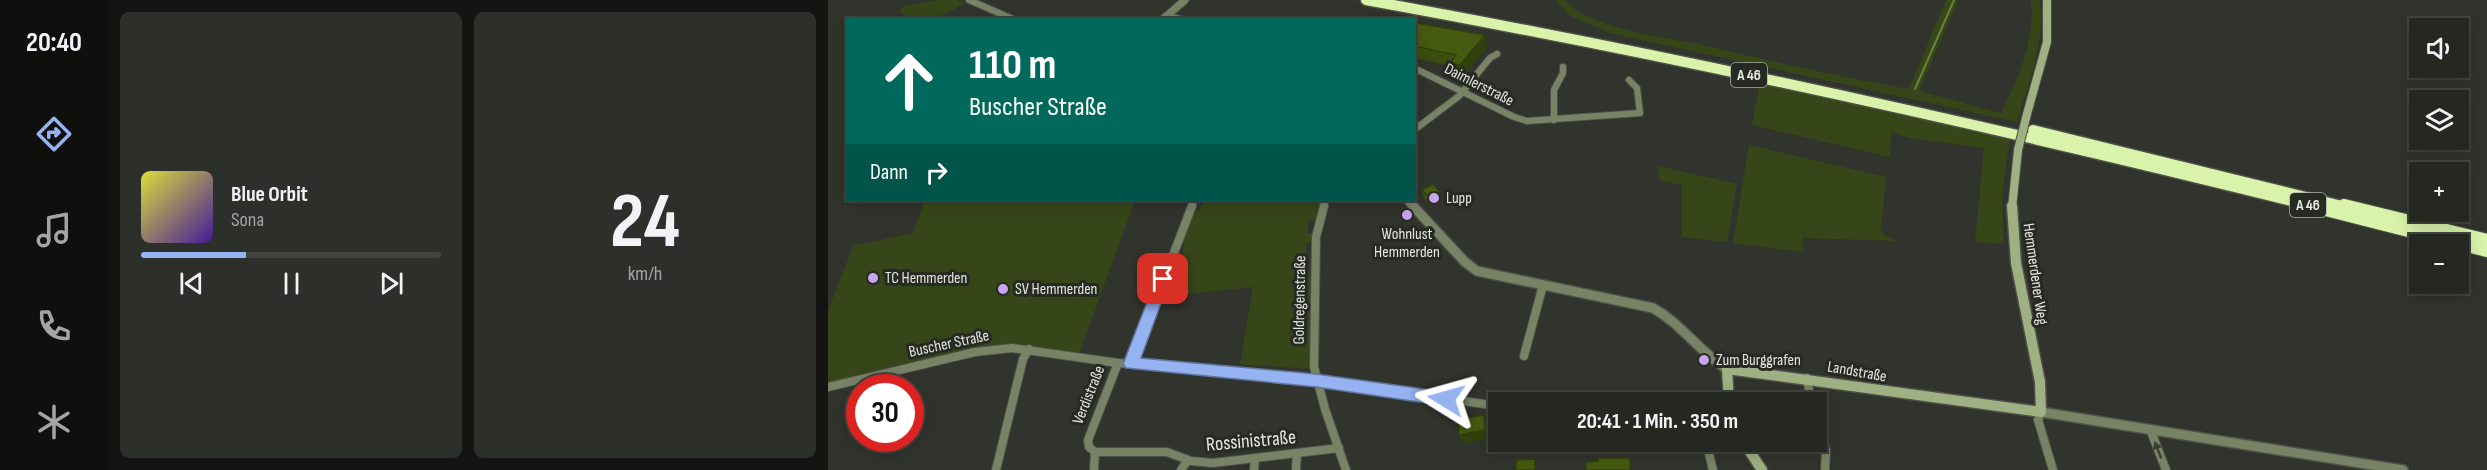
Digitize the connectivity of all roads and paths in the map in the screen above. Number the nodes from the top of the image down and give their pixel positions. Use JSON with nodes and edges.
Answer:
{"nodes":[{"id":1,"x":969,"y":0,"type":"edge"},
{"id":2,"x":1185,"y":0,"type":"edge"},
{"id":3,"x":1366,"y":0,"type":"edge"},
{"id":4,"x":1404,"y":0,"type":"edge"},
{"id":5,"x":2047,"y":0,"type":"edge"},
{"id":6,"x":1010,"y":18,"type":"edge"},
{"id":7,"x":1164,"y":18,"type":"edge"},
{"id":8,"x":1497,"y":54,"type":"dead end"},
{"id":9,"x":1563,"y":67,"type":"dead end"},
{"id":10,"x":1416,"y":69,"type":"edge"},
{"id":11,"x":1629,"y":80,"type":"dead end"},
{"id":12,"x":1463,"y":92,"type":"junction"},
{"id":13,"x":1554,"y":120,"type":"junction"},
{"id":14,"x":1416,"y":128,"type":"edge"},
{"id":15,"x":1194,"y":201,"type":"edge"},
{"id":16,"x":1326,"y":201,"type":"edge"},
{"id":17,"x":1408,"y":201,"type":"edge"},
{"id":18,"x":2487,"y":241,"type":"edge"},
{"id":19,"x":2487,"y":250,"type":"edge"},
{"id":20,"x":1543,"y":285,"type":"junction"},
{"id":21,"x":1029,"y":350,"type":"junction"},
{"id":22,"x":1524,"y":356,"type":"dead end"},
{"id":23,"x":1118,"y":363,"type":"junction"},
{"id":24,"x":1131,"y":364,"type":"junction"},
{"id":25,"x":1727,"y":369,"type":"junction"},
{"id":26,"x":1808,"y":378,"type":"junction"},
{"id":27,"x":1316,"y":380,"type":"junction"},
{"id":28,"x":828,"y":387,"type":"edge"},
{"id":29,"x":1728,"y":392,"type":"edge"},
{"id":30,"x":1810,"y":392,"type":"edge"},
{"id":31,"x":1488,"y":404,"type":"edge"},
{"id":32,"x":2041,"y":412,"type":"junction"},
{"id":33,"x":2150,"y":429,"type":"junction"},
{"id":34,"x":1339,"y":448,"type":"junction"},
{"id":35,"x":1095,"y":452,"type":"junction"},
{"id":36,"x":1709,"y":452,"type":"edge"},
{"id":37,"x":1750,"y":452,"type":"edge"},
{"id":38,"x":1826,"y":452,"type":"edge"},
{"id":39,"x":1297,"y":453,"type":"junction"},
{"id":40,"x":1255,"y":459,"type":"junction"},
{"id":41,"x":1188,"y":460,"type":"junction"},
{"id":42,"x":996,"y":470,"type":"edge"},
{"id":43,"x":1094,"y":470,"type":"edge"},
{"id":44,"x":1181,"y":470,"type":"edge"},
{"id":45,"x":1254,"y":470,"type":"edge"},
{"id":46,"x":1296,"y":470,"type":"edge"},
{"id":47,"x":1347,"y":470,"type":"edge"},
{"id":48,"x":1713,"y":470,"type":"edge"},
{"id":49,"x":1762,"y":470,"type":"edge"},
{"id":50,"x":1825,"y":470,"type":"edge"},
{"id":51,"x":2053,"y":470,"type":"edge"},
{"id":52,"x":2166,"y":470,"type":"edge"},
{"id":53,"x":2403,"y":470,"type":"edge"}],
"edges":[{"from":1,"to":6,"type":"street"},
{"from":2,"to":7,"type":"street"},
{"from":3,"to":19,"type":"highway","number":"A 46"},
{"from":4,"to":18,"type":"highway","number":"A 46"},
{"from":5,"to":32,"type":"main road","name":"Hemmerdener Weg","bridge":true},
{"from":8,"to":12,"type":"street"},
{"from":9,"to":13,"type":"street"},
{"from":10,"to":12,"type":"street","name":"Daimlerstraße"},
{"from":11,"to":13,"type":"street","name":"Daimlerstraße"},
{"from":12,"to":13,"type":"street","name":"Daimlerstraße"},
{"from":12,"to":14,"type":"street"},
{"from":15,"to":24,"type":"street"},
{"from":16,"to":27,"type":"street","name":"Goldregenstraße"},
{"from":17,"to":20,"type":"street"},
{"from":20,"to":22,"type":"street"},
{"from":20,"to":25,"type":"street"},
{"from":21,"to":23,"type":"street","name":"Buscher Straße"},
{"from":21,"to":28,"type":"street","name":"Buscher Straße"},
{"from":21,"to":42,"type":"street"},
{"from":23,"to":24,"type":"street","name":"Buscher Straße"},
{"from":23,"to":35,"type":"street","name":"Verdistraße"},
{"from":24,"to":27,"type":"street","name":"Buscher Straße"},
{"from":25,"to":26,"type":"main road","name":"Landstraße"},
{"from":25,"to":29,"type":"main road"},
{"from":26,"to":30,"type":"street"},
{"from":26,"to":32,"type":"main road","name":"Landstraße"},
{"from":27,"to":31,"type":"street","name":"Buscher Straße"},
{"from":27,"to":34,"type":"street","name":"Goldregenstraße"},
{"from":32,"to":33,"type":"street","name":"Landstraße"},
{"from":32,"to":51,"type":"street"},
{"from":52,"to":33,"type":"street","one_way":true},
{"from":33,"to":53,"type":"street","name":"Landstraße"},
{"from":34,"to":39,"type":"street","name":"Rossinistraße"},
{"from":34,"to":47,"type":"street","name":"Goldregenstraße"},
{"from":35,"to":41,"type":"street","name":"Rossinistraße"},
{"from":35,"to":43,"type":"street","name":"Verdistraße"},
{"from":36,"to":48,"type":"street"},
{"from":37,"to":49,"type":"main road"},
{"from":38,"to":50,"type":"street"},
{"from":39,"to":40,"type":"street","name":"Rossinistraße"},
{"from":39,"to":46,"type":"street"},
{"from":40,"to":41,"type":"street","name":"Rossinistraße"},
{"from":40,"to":45,"type":"street"},
{"from":41,"to":44,"type":"street"}]}
